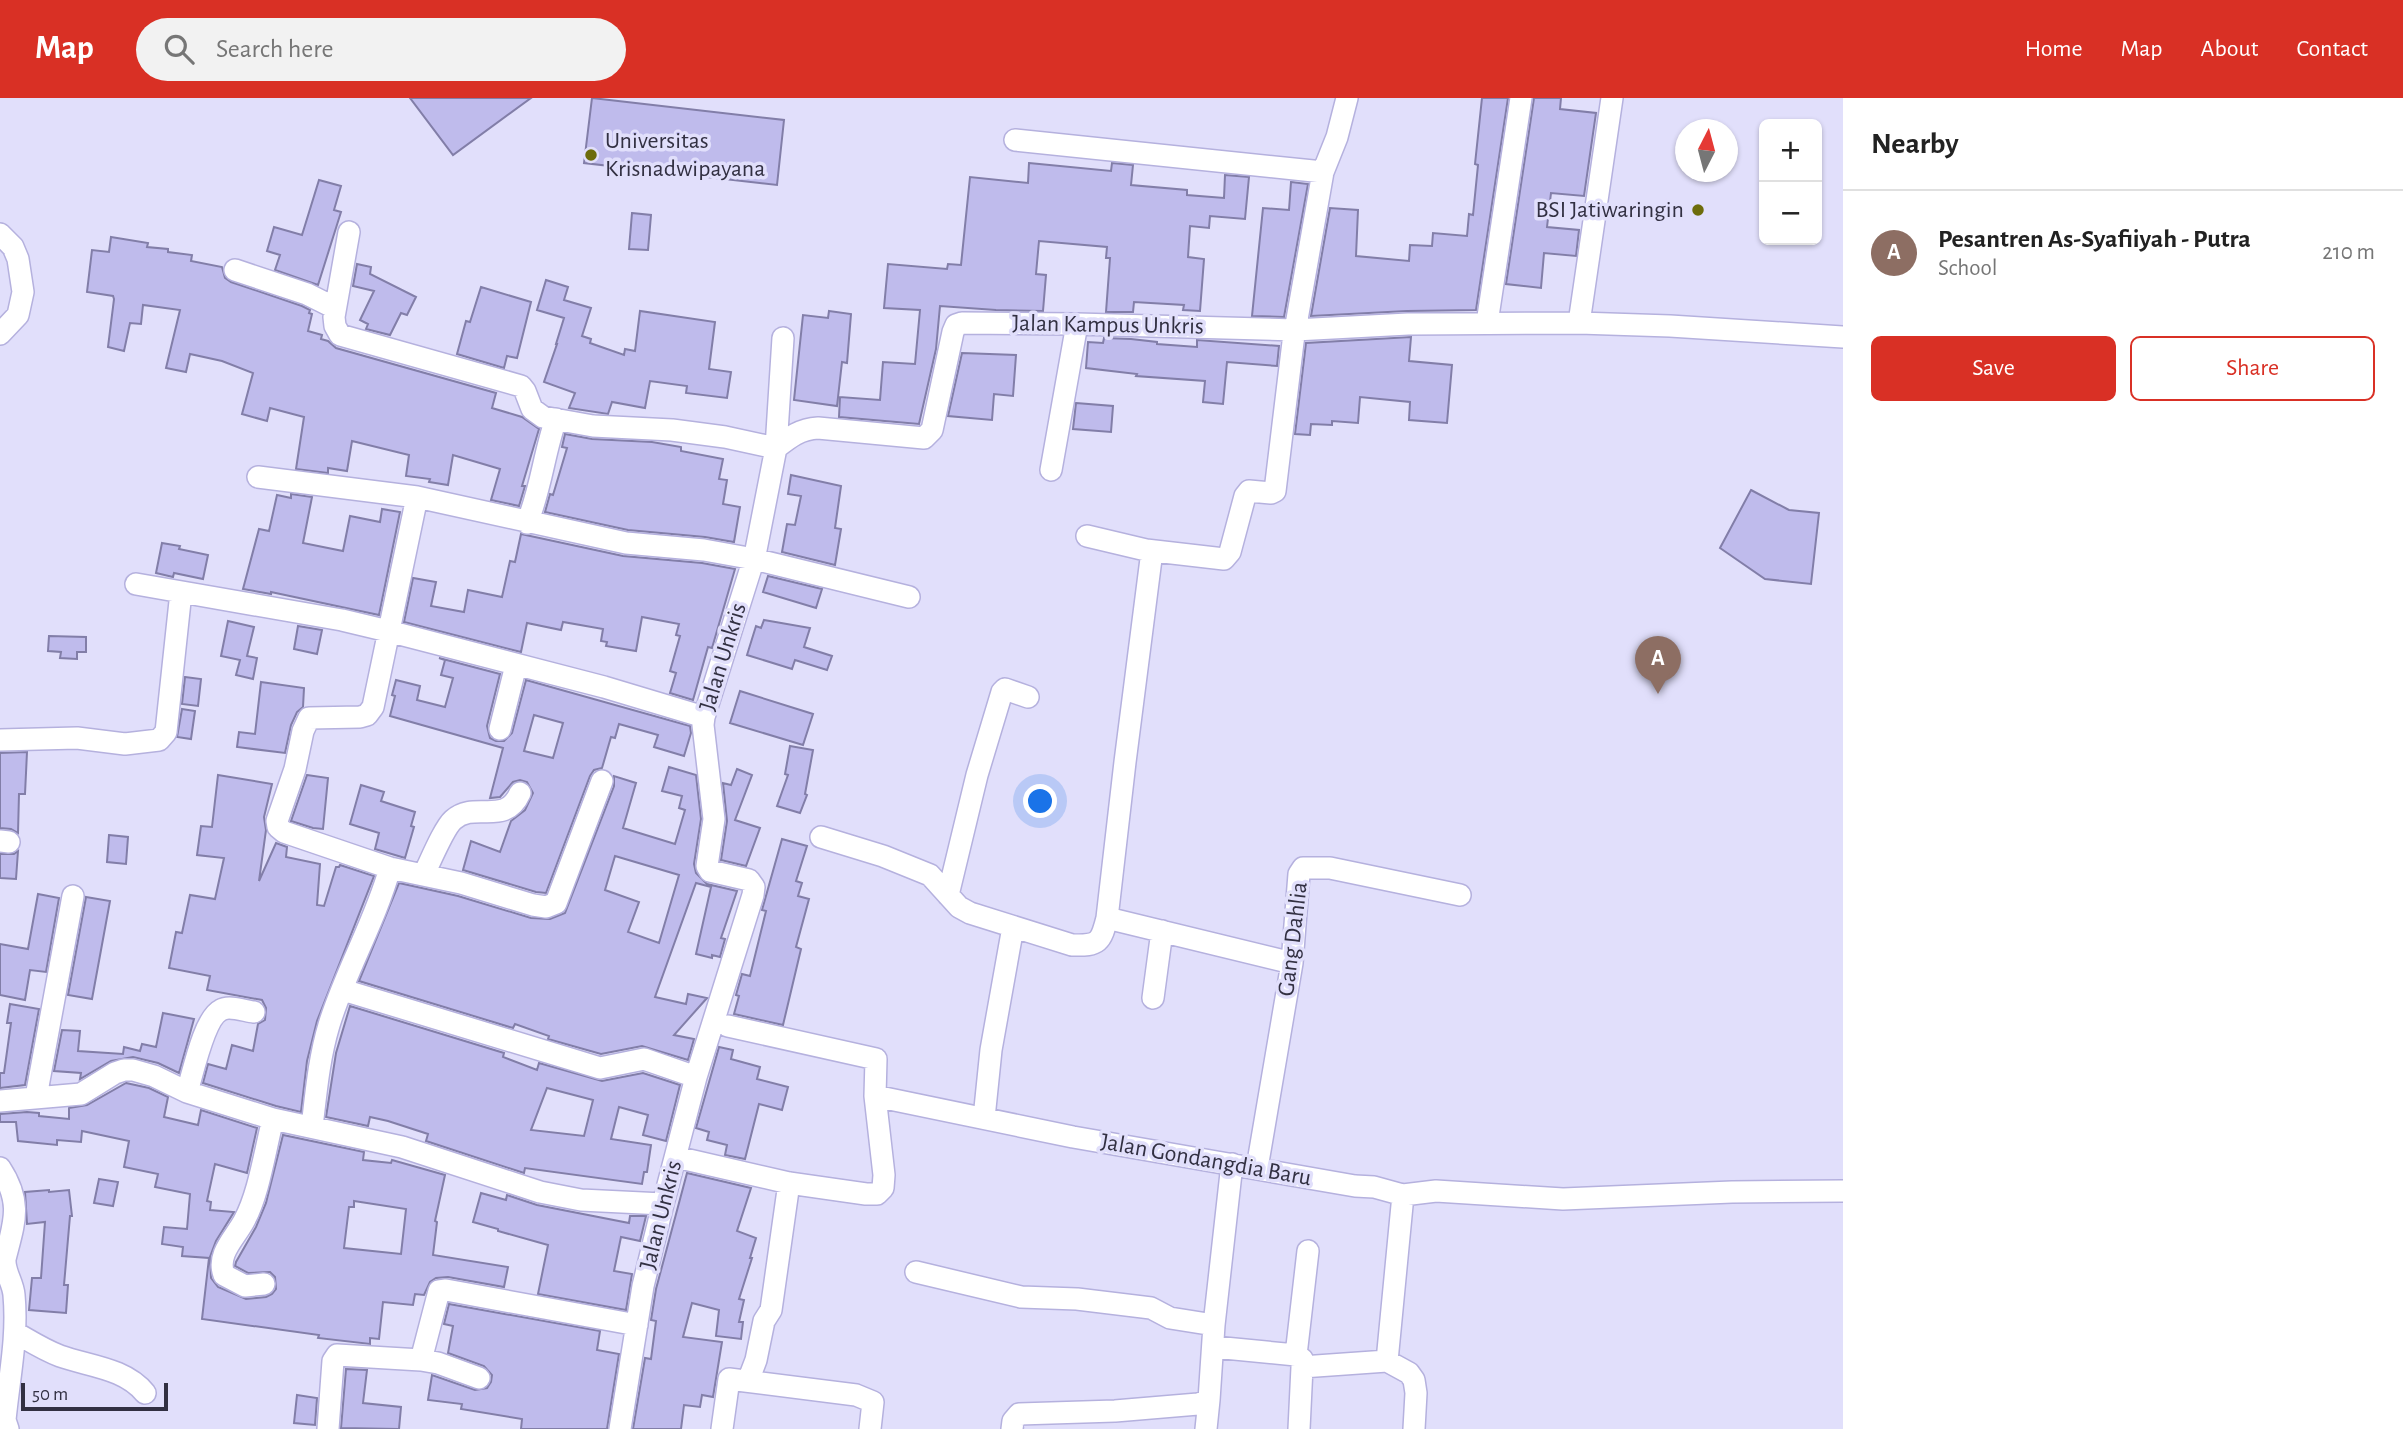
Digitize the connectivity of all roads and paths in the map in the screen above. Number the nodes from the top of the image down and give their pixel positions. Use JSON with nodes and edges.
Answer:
{"nodes":[{"id":1,"x":1347,"y":98,"type":"edge"},
{"id":2,"x":1521,"y":98,"type":"edge"},
{"id":3,"x":1612,"y":98,"type":"edge"},
{"id":4,"x":1015,"y":141,"type":"dead end"},
{"id":5,"x":1323,"y":172,"type":"junction"},
{"id":6,"x":349,"y":232,"type":"dead end"},
{"id":7,"x":0,"y":234,"type":"edge"},
{"id":8,"x":235,"y":270,"type":"dead end"},
{"id":9,"x":335,"y":308,"type":"junction"},
{"id":10,"x":1487,"y":323,"type":"junction"},
{"id":11,"x":1580,"y":323,"type":"junction"},
{"id":12,"x":1077,"y":324,"type":"junction"},
{"id":13,"x":1295,"y":330,"type":"junction"},
{"id":14,"x":0,"y":334,"type":"edge"},
{"id":15,"x":1843,"y":337,"type":"edge"},
{"id":16,"x":783,"y":338,"type":"dead end"},
{"id":17,"x":556,"y":419,"type":"junction"},
{"id":18,"x":776,"y":448,"type":"junction"},
{"id":19,"x":1051,"y":470,"type":"dead end"},
{"id":20,"x":258,"y":477,"type":"dead end"},
{"id":21,"x":417,"y":497,"type":"junction"},
{"id":22,"x":527,"y":523,"type":"junction"},
{"id":23,"x":1087,"y":536,"type":"dead end"},
{"id":24,"x":1152,"y":551,"type":"junction"},
{"id":25,"x":754,"y":559,"type":"junction"},
{"id":26,"x":136,"y":584,"type":"dead end"},
{"id":27,"x":181,"y":592,"type":"junction"},
{"id":28,"x":909,"y":597,"type":"dead end"},
{"id":29,"x":388,"y":631,"type":"junction"},
{"id":30,"x":516,"y":665,"type":"junction"},
{"id":31,"x":1028,"y":697,"type":"dead end"},
{"id":32,"x":704,"y":717,"type":"junction"},
{"id":33,"x":500,"y":729,"type":"dead end"},
{"id":34,"x":0,"y":740,"type":"edge"},
{"id":35,"x":602,"y":781,"type":"dead end"},
{"id":36,"x":520,"y":793,"type":"dead end"},
{"id":37,"x":821,"y":837,"type":"dead end"},
{"id":38,"x":390,"y":869,"type":"junction"},
{"id":39,"x":424,"y":874,"type":"junction"},
{"id":40,"x":948,"y":895,"type":"junction"},
{"id":41,"x":1460,"y":895,"type":"dead end"},
{"id":42,"x":73,"y":896,"type":"dead end"},
{"id":43,"x":1108,"y":918,"type":"junction"},
{"id":44,"x":1013,"y":928,"type":"junction"},
{"id":45,"x":1162,"y":931,"type":"junction"},
{"id":46,"x":1292,"y":963,"type":"junction"},
{"id":47,"x":343,"y":990,"type":"junction"},
{"id":48,"x":1153,"y":998,"type":"dead end"},
{"id":49,"x":254,"y":1012,"type":"dead end"},
{"id":50,"x":728,"y":1026,"type":"dead end"},
{"id":51,"x":696,"y":1077,"type":"junction"},
{"id":52,"x":187,"y":1092,"type":"junction"},
{"id":53,"x":875,"y":1096,"type":"junction"},
{"id":54,"x":36,"y":1097,"type":"junction"},
{"id":55,"x":0,"y":1101,"type":"edge"},
{"id":56,"x":984,"y":1118,"type":"junction"},
{"id":57,"x":273,"y":1119,"type":"junction"},
{"id":58,"x":312,"y":1127,"type":"junction"},
{"id":59,"x":676,"y":1157,"type":"junction"},
{"id":60,"x":1232,"y":1164,"type":"junction"},
{"id":61,"x":0,"y":1168,"type":"edge"},
{"id":62,"x":1256,"y":1168,"type":"junction"},
{"id":63,"x":789,"y":1183,"type":"junction"},
{"id":64,"x":1843,"y":1191,"type":"edge"},
{"id":65,"x":1403,"y":1195,"type":"junction"},
{"id":66,"x":663,"y":1204,"type":"junction"},
{"id":67,"x":1308,"y":1251,"type":"dead end"},
{"id":68,"x":2,"y":1258,"type":"edge"},
{"id":69,"x":916,"y":1272,"type":"dead end"},
{"id":70,"x":264,"y":1284,"type":"dead end"},
{"id":71,"x":637,"y":1325,"type":"junction"},
{"id":72,"x":1214,"y":1325,"type":"junction"},
{"id":73,"x":16,"y":1333,"type":"junction"},
{"id":74,"x":1214,"y":1347,"type":"junction"},
{"id":75,"x":421,"y":1360,"type":"junction"},
{"id":76,"x":1299,"y":1361,"type":"junction"},
{"id":77,"x":1387,"y":1361,"type":"junction"},
{"id":78,"x":479,"y":1378,"type":"dead end"},
{"id":79,"x":748,"y":1381,"type":"junction"},
{"id":80,"x":4,"y":1389,"type":"edge"},
{"id":81,"x":145,"y":1393,"type":"dead end"},
{"id":82,"x":1209,"y":1400,"type":"junction"},
{"id":83,"x":8,"y":1429,"type":"edge"},
{"id":84,"x":328,"y":1429,"type":"edge"},
{"id":85,"x":620,"y":1429,"type":"edge"},
{"id":86,"x":722,"y":1429,"type":"edge"},
{"id":87,"x":870,"y":1429,"type":"edge"},
{"id":88,"x":1012,"y":1429,"type":"edge"},
{"id":89,"x":1206,"y":1429,"type":"edge"},
{"id":90,"x":1299,"y":1429,"type":"edge"},
{"id":91,"x":1414,"y":1429,"type":"edge"}],
"edges":[{"from":1,"to":5,"type":"street"},
{"from":2,"to":10,"type":"street"},
{"from":3,"to":11,"type":"street"},
{"from":4,"to":5,"type":"street"},
{"from":5,"to":13,"type":"street"},
{"from":6,"to":9,"type":"street"},
{"from":7,"to":14,"type":"street"},
{"from":8,"to":9,"type":"street"},
{"from":9,"to":17,"type":"street"},
{"from":10,"to":11,"type":"street","name":"Jalan Kampus Unkris"},
{"from":10,"to":13,"type":"street","name":"Jalan Kampus Unkris"},
{"from":11,"to":15,"type":"street","name":"Jalan Kampus Unkris"},
{"from":12,"to":13,"type":"street","name":"Jalan Kampus Unkris"},
{"from":12,"to":18,"type":"street","name":"Jalan Kampus Unkris"},
{"from":12,"to":19,"type":"street"},
{"from":13,"to":24,"type":"street"},
{"from":16,"to":18,"type":"street","name":"Jalan Unkris"},
{"from":17,"to":18,"type":"street"},
{"from":17,"to":22,"type":"street"},
{"from":18,"to":25,"type":"street","name":"Jalan Unkris"},
{"from":20,"to":21,"type":"street"},
{"from":21,"to":22,"type":"street"},
{"from":21,"to":29,"type":"street"},
{"from":22,"to":25,"type":"street"},
{"from":23,"to":24,"type":"street"},
{"from":24,"to":43,"type":"street"},
{"from":25,"to":28,"type":"street"},
{"from":25,"to":32,"type":"street","name":"Jalan Unkris"},
{"from":26,"to":27,"type":"street"},
{"from":27,"to":29,"type":"street"},
{"from":27,"to":34,"type":"street"},
{"from":29,"to":30,"type":"street"},
{"from":29,"to":38,"type":"street"},
{"from":30,"to":32,"type":"street"},
{"from":30,"to":33,"type":"street"},
{"from":31,"to":40,"type":"street"},
{"from":32,"to":51,"type":"street","name":"Jalan Unkris"},
{"from":35,"to":39,"type":"street"},
{"from":36,"to":39,"type":"street"},
{"from":37,"to":40,"type":"street"},
{"from":38,"to":39,"type":"street"},
{"from":38,"to":47,"type":"street"},
{"from":40,"to":44,"type":"street"},
{"from":41,"to":46,"type":"street","name":"Gang Dahlia"},
{"from":42,"to":54,"type":"street"},
{"from":43,"to":44,"type":"street"},
{"from":43,"to":45,"type":"street"},
{"from":44,"to":56,"type":"street"},
{"from":45,"to":46,"type":"street"},
{"from":45,"to":48,"type":"street"},
{"from":46,"to":62,"type":"street","name":"Gang Dahlia"},
{"from":47,"to":51,"type":"street"},
{"from":47,"to":58,"type":"street"},
{"from":49,"to":52,"type":"street"},
{"from":50,"to":53,"type":"street"},
{"from":51,"to":59,"type":"street","name":"Jalan Unkris"},
{"from":52,"to":54,"type":"street"},
{"from":52,"to":57,"type":"street"},
{"from":53,"to":56,"type":"street","name":"Jalan Gondangdia Baru"},
{"from":53,"to":63,"type":"street"},
{"from":54,"to":55,"type":"street"},
{"from":56,"to":60,"type":"street","name":"Jalan Gondangdia Baru"},
{"from":57,"to":58,"type":"street"},
{"from":57,"to":70,"type":"street"},
{"from":58,"to":66,"type":"street"},
{"from":59,"to":63,"type":"street"},
{"from":59,"to":66,"type":"street","name":"Jalan Unkris"},
{"from":60,"to":62,"type":"street","name":"Jalan Gondangdia Baru"},
{"from":60,"to":72,"type":"street"},
{"from":61,"to":68,"type":"street"},
{"from":62,"to":65,"type":"street","name":"Jalan Gondangdia Baru"},
{"from":63,"to":79,"type":"street"},
{"from":64,"to":65,"type":"street","name":"Jalan Gondangdia Baru"},
{"from":65,"to":77,"type":"street"},
{"from":66,"to":71,"type":"street","name":"Jalan Unkris"},
{"from":67,"to":76,"type":"street"},
{"from":68,"to":73,"type":"street"},
{"from":69,"to":72,"type":"street"},
{"from":71,"to":75,"type":"street"},
{"from":71,"to":85,"type":"street","name":"Jalan Unkris"},
{"from":72,"to":74,"type":"street"},
{"from":73,"to":80,"type":"street"},
{"from":73,"to":81,"type":"street"},
{"from":74,"to":76,"type":"street"},
{"from":74,"to":82,"type":"street"},
{"from":75,"to":78,"type":"street"},
{"from":75,"to":84,"type":"street"},
{"from":76,"to":77,"type":"street"},
{"from":76,"to":90,"type":"street"},
{"from":77,"to":91,"type":"street"},
{"from":79,"to":86,"type":"street"},
{"from":79,"to":87,"type":"street"},
{"from":80,"to":83,"type":"street"},
{"from":82,"to":88,"type":"street"},
{"from":82,"to":89,"type":"street"}]}
